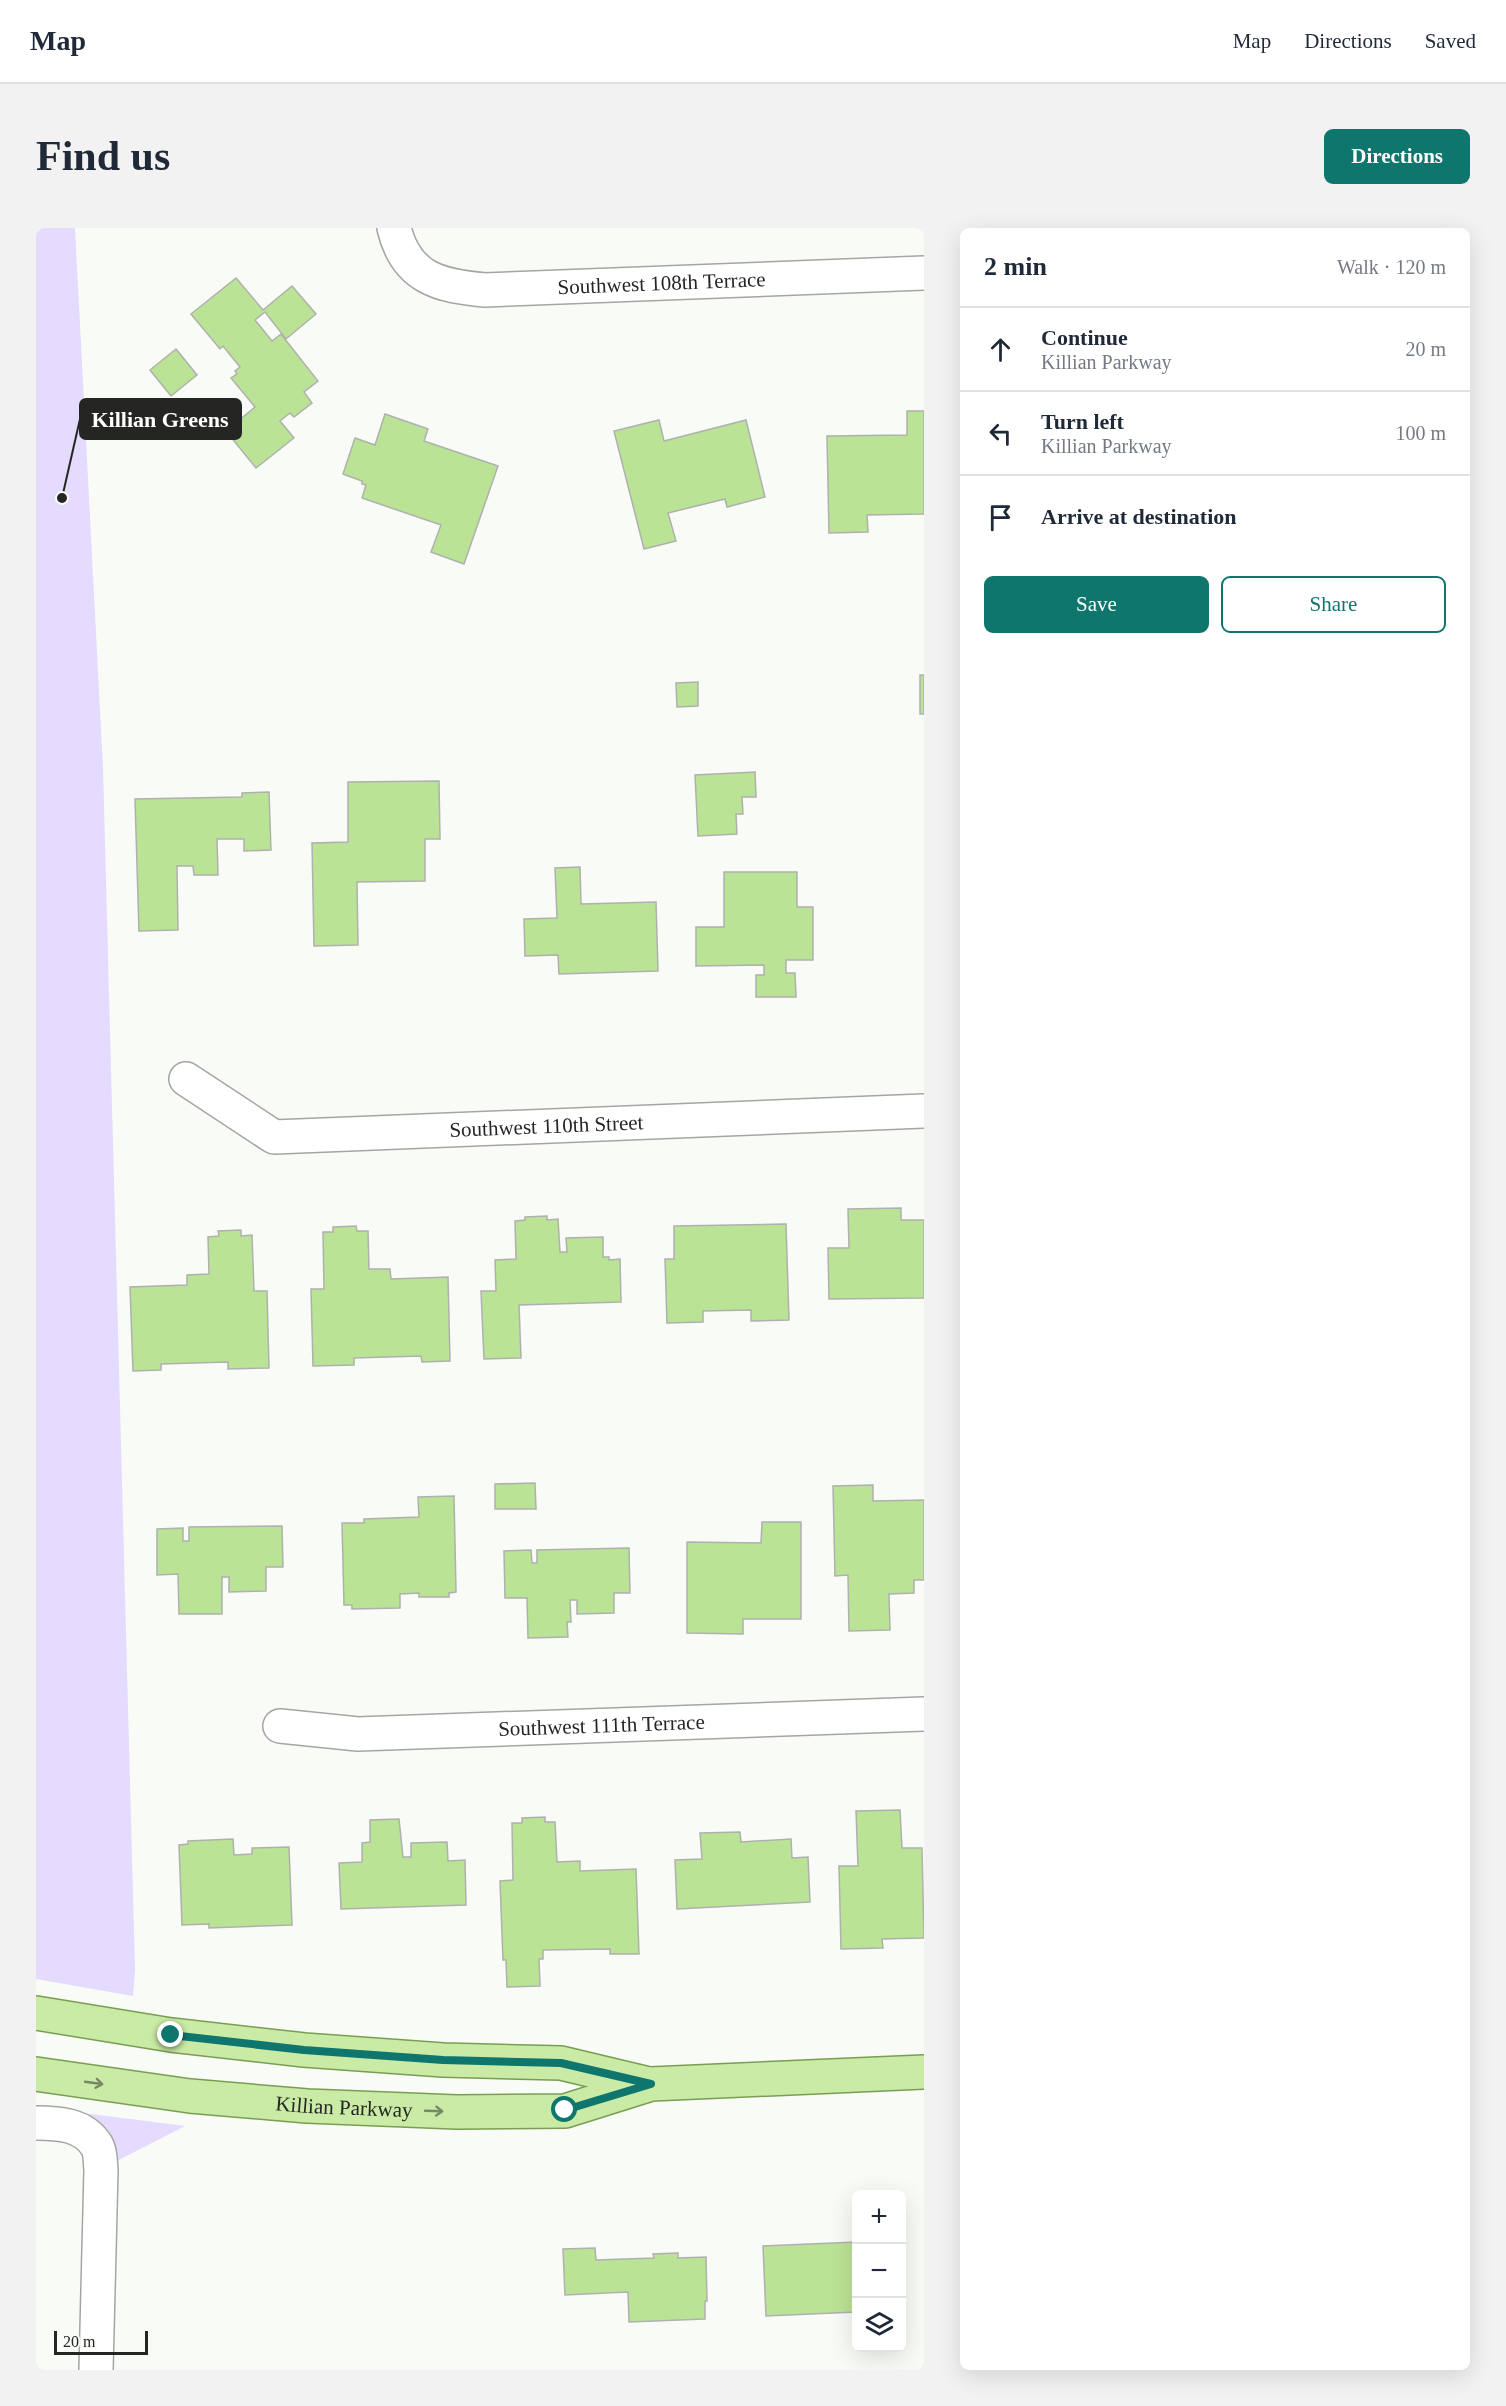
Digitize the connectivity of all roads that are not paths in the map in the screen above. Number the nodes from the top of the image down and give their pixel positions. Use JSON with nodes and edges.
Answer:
{"nodes":[{"id":1,"x":394,"y":228,"type":"edge"},
{"id":2,"x":924,"y":273,"type":"edge"},
{"id":3,"x":186,"y":1079,"type":"dead end"},
{"id":4,"x":924,"y":1111,"type":"edge"},
{"id":5,"x":924,"y":1714,"type":"edge"},
{"id":6,"x":280,"y":1726,"type":"dead end"},
{"id":7,"x":36,"y":2013,"type":"edge"},
{"id":8,"x":924,"y":2072,"type":"edge"},
{"id":9,"x":36,"y":2074,"type":"edge"},
{"id":10,"x":651,"y":2084,"type":"junction"},
{"id":11,"x":36,"y":2123,"type":"edge"},
{"id":12,"x":96,"y":2370,"type":"edge"}],
"edges":[{"from":1,"to":2,"type":"street","name":"Southwest 108th Terrace"},
{"from":3,"to":4,"type":"street","name":"Southwest 110th Street"},
{"from":5,"to":6,"type":"street","name":"Southwest 111th Terrace"},
{"from":7,"to":10,"type":"main road","name":"Killian Parkway"},
{"from":8,"to":10,"type":"main road","name":"Killian Parkway"},
{"from":9,"to":10,"type":"main road","name":"Killian Parkway","one_way":true},
{"from":11,"to":12,"type":"street"}]}
